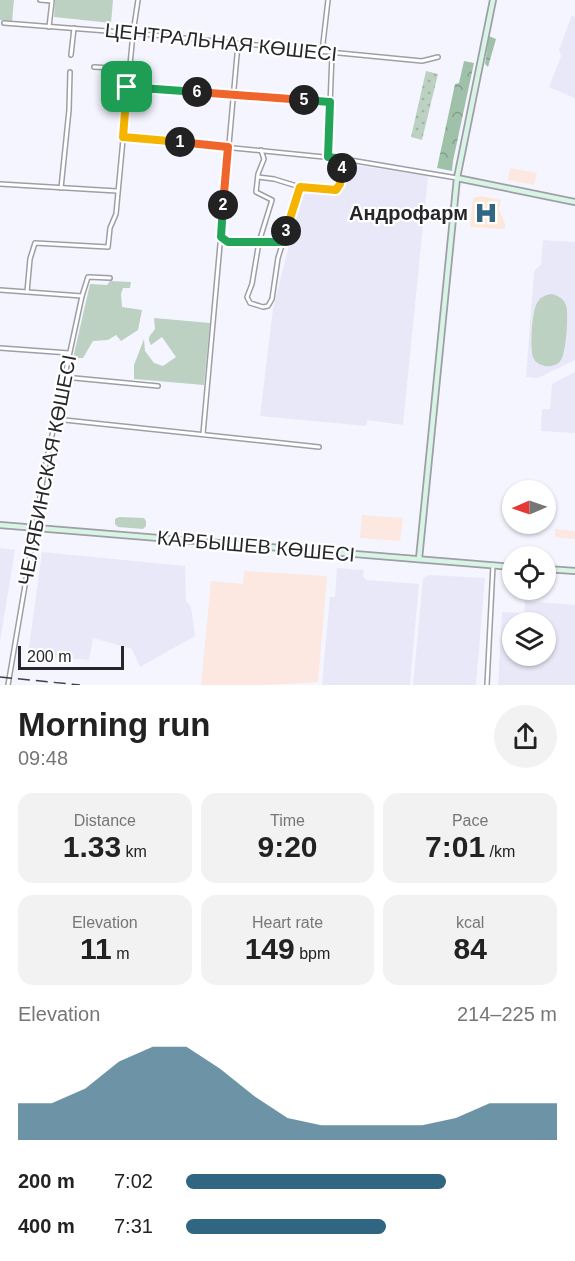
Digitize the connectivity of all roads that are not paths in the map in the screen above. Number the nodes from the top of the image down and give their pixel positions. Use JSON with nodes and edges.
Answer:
{"nodes":[{"id":1,"x":40,"y":0,"type":"edge"},
{"id":2,"x":52,"y":0,"type":"edge"},
{"id":3,"x":138,"y":0,"type":"edge"},
{"id":4,"x":328,"y":0,"type":"edge"},
{"id":5,"x":493,"y":0,"type":"edge"},
{"id":6,"x":4,"y":24,"type":"dead end"},
{"id":7,"x":50,"y":27,"type":"junction"},
{"id":8,"x":74,"y":28,"type":"junction"},
{"id":9,"x":133,"y":33,"type":"junction"},
{"id":10,"x":238,"y":44,"type":"junction"},
{"id":11,"x":322,"y":52,"type":"junction"},
{"id":12,"x":332,"y":53,"type":"junction"},
{"id":13,"x":72,"y":55,"type":"dead end"},
{"id":14,"x":438,"y":57,"type":"dead end"},
{"id":15,"x":94,"y":67,"type":"dead end"},
{"id":16,"x":129,"y":69,"type":"junction"},
{"id":17,"x":70,"y":72,"type":"dead end"},
{"id":18,"x":127,"y":87,"type":"junction"},
{"id":19,"x":233,"y":94,"type":"junction"},
{"id":20,"x":330,"y":102,"type":"junction"},
{"id":21,"x":123,"y":137,"type":"junction"},
{"id":22,"x":228,"y":147,"type":"junction"},
{"id":23,"x":261,"y":150,"type":"junction"},
{"id":24,"x":328,"y":157,"type":"junction"},
{"id":25,"x":344,"y":159,"type":"junction"},
{"id":26,"x":257,"y":177,"type":"junction"},
{"id":27,"x":457,"y":178,"type":"junction"},
{"id":28,"x":0,"y":184,"type":"edge"},
{"id":29,"x":300,"y":187,"type":"junction"},
{"id":30,"x":61,"y":188,"type":"junction"},
{"id":31,"x":117,"y":191,"type":"junction"},
{"id":32,"x":575,"y":202,"type":"edge"},
{"id":33,"x":221,"y":237,"type":"junction"},
{"id":34,"x":259,"y":242,"type":"junction"},
{"id":35,"x":283,"y":242,"type":"junction"},
{"id":36,"x":110,"y":278,"type":"dead end"},
{"id":37,"x":0,"y":290,"type":"edge"},
{"id":38,"x":27,"y":292,"type":"junction"},
{"id":39,"x":82,"y":296,"type":"junction"},
{"id":40,"x":0,"y":348,"type":"edge"},
{"id":41,"x":69,"y":353,"type":"junction"},
{"id":42,"x":64,"y":377,"type":"junction"},
{"id":43,"x":158,"y":386,"type":"dead end"},
{"id":44,"x":55,"y":419,"type":"junction"},
{"id":45,"x":203,"y":434,"type":"junction"},
{"id":46,"x":319,"y":447,"type":"dead end"},
{"id":47,"x":0,"y":525,"type":"edge"},
{"id":48,"x":34,"y":528,"type":"junction"},
{"id":49,"x":419,"y":559,"type":"junction"},
{"id":50,"x":493,"y":565,"type":"junction"},
{"id":51,"x":502,"y":566,"type":"edge"},
{"id":52,"x":556,"y":570,"type":"edge"},
{"id":53,"x":575,"y":571,"type":"edge"},
{"id":54,"x":8,"y":685,"type":"edge"},
{"id":55,"x":487,"y":685,"type":"edge"}],
"edges":[{"from":1,"to":2,"type":"street"},
{"from":2,"to":7,"type":"street"},
{"from":3,"to":9,"type":"street"},
{"from":4,"to":11,"type":"street"},
{"from":5,"to":27,"type":"street"},
{"from":6,"to":7,"type":"street","name":"ЦЕНТРАЛЬНАЯ КӨШЕСІ"},
{"from":7,"to":8,"type":"street","name":"ЦЕНТРАЛЬНАЯ КӨШЕСІ"},
{"from":8,"to":9,"type":"street","name":"ЦЕНТРАЛЬНАЯ КӨШЕСІ"},
{"from":8,"to":13,"type":"street"},
{"from":9,"to":10,"type":"street","name":"ЦЕНТРАЛЬНАЯ КӨШЕСІ"},
{"from":9,"to":16,"type":"street"},
{"from":10,"to":11,"type":"street","name":"ЦЕНТРАЛЬНАЯ КӨШЕСІ"},
{"from":10,"to":19,"type":"street"},
{"from":11,"to":12,"type":"street","name":"ЦЕНТРАЛЬНАЯ КӨШЕСІ"},
{"from":12,"to":14,"type":"street","name":"ЦЕНТРАЛЬНАЯ КӨШЕСІ"},
{"from":12,"to":20,"type":"street"},
{"from":15,"to":16,"type":"street"},
{"from":16,"to":18,"type":"street"},
{"from":17,"to":30,"type":"street"},
{"from":18,"to":19,"type":"street"},
{"from":18,"to":21,"type":"street"},
{"from":19,"to":20,"type":"street"},
{"from":19,"to":22,"type":"street"},
{"from":20,"to":24,"type":"street"},
{"from":21,"to":22,"type":"street"},
{"from":21,"to":31,"type":"street"},
{"from":22,"to":23,"type":"street"},
{"from":22,"to":33,"type":"street"},
{"from":23,"to":24,"type":"street"},
{"from":23,"to":26,"type":"street"},
{"from":24,"to":25,"type":"street"},
{"from":25,"to":27,"type":"street"},
{"from":25,"to":29,"type":"street"},
{"from":26,"to":29,"type":"street"},
{"from":26,"to":34,"type":"street"},
{"from":27,"to":32,"type":"street"},
{"from":27,"to":49,"type":"street"},
{"from":28,"to":30,"type":"street"},
{"from":29,"to":35,"type":"street"},
{"from":30,"to":31,"type":"street"},
{"from":31,"to":38,"type":"street"},
{"from":33,"to":34,"type":"street"},
{"from":33,"to":45,"type":"street"},
{"from":34,"to":35,"type":"street"},
{"from":34,"to":35,"type":"street"},
{"from":36,"to":39,"type":"street","name":"ЧЕЛЯБИНСКАЯ КӨШЕСІ"},
{"from":37,"to":38,"type":"street"},
{"from":38,"to":39,"type":"street"},
{"from":39,"to":41,"type":"street","name":"ЧЕЛЯБИНСКАЯ КӨШЕСІ"},
{"from":40,"to":41,"type":"street"},
{"from":41,"to":42,"type":"street","name":"ЧЕЛЯБИНСКАЯ КӨШЕСІ"},
{"from":42,"to":43,"type":"street"},
{"from":42,"to":44,"type":"street","name":"ЧЕЛЯБИНСКАЯ КӨШЕСІ"},
{"from":44,"to":45,"type":"street"},
{"from":44,"to":48,"type":"street","name":"ЧЕЛЯБИНСКАЯ КӨШЕСІ"},
{"from":45,"to":46,"type":"street"},
{"from":47,"to":48,"type":"street","name":"КАРБЫШЕВ КӨШЕСІ"},
{"from":48,"to":49,"type":"street","name":"КАРБЫШЕВ КӨШЕСІ"},
{"from":48,"to":54,"type":"street","name":"ЧЕЛЯБИНСКАЯ КӨШЕСІ"},
{"from":49,"to":50,"type":"street","name":"КАРБЫШЕВ КӨШЕСІ"},
{"from":50,"to":51,"type":"street","name":"КАРБЫШЕВ КӨШЕСІ"},
{"from":50,"to":55,"type":"street"},
{"from":52,"to":53,"type":"street"}]}
